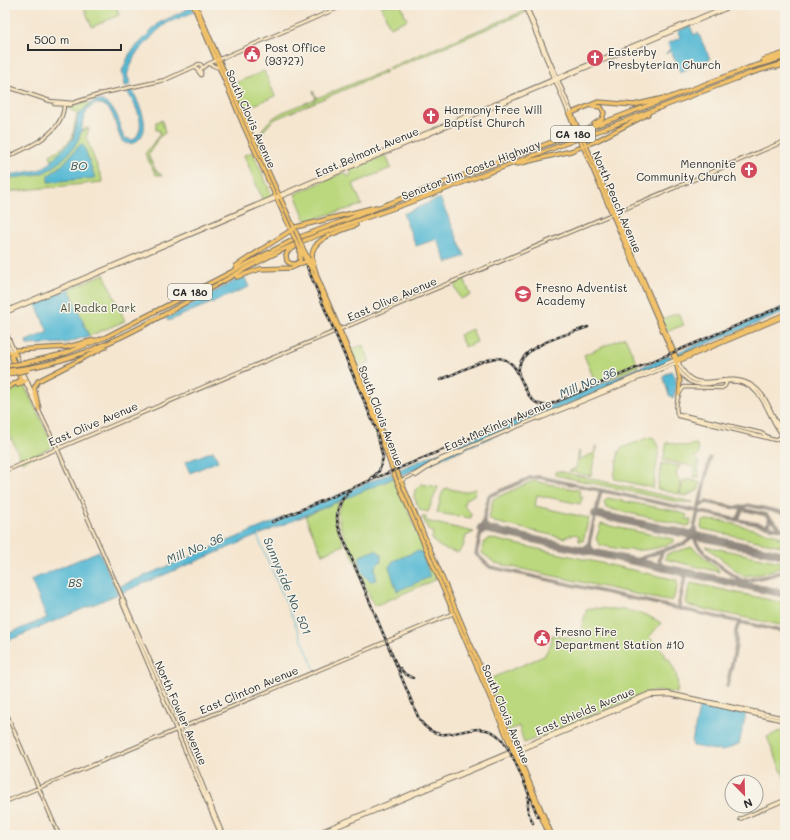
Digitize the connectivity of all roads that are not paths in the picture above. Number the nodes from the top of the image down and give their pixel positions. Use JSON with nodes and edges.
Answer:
{"nodes":[{"id":1,"x":345,"y":5,"type":"edge"},
{"id":2,"x":525,"y":5,"type":"edge"},
{"id":3,"x":729,"y":5,"type":"edge"},
{"id":4,"x":735,"y":5,"type":"edge"},
{"id":5,"x":196,"y":8,"type":"edge"},
{"id":6,"x":529,"y":19,"type":"junction"},
{"id":7,"x":535,"y":27,"type":"junction"},
{"id":8,"x":540,"y":45,"type":"junction"},
{"id":9,"x":785,"y":54,"type":"edge"},
{"id":10,"x":547,"y":56,"type":"junction"},
{"id":11,"x":785,"y":57,"type":"edge"},
{"id":12,"x":217,"y":60,"type":"junction"},
{"id":13,"x":200,"y":64,"type":"junction"},
{"id":14,"x":208,"y":64,"type":"junction"},
{"id":15,"x":785,"y":64,"type":"edge"},
{"id":16,"x":196,"y":66,"type":"junction"},
{"id":17,"x":219,"y":68,"type":"junction"},
{"id":18,"x":201,"y":69,"type":"junction"},
{"id":19,"x":189,"y":70,"type":"junction"},
{"id":20,"x":197,"y":70,"type":"junction"},
{"id":21,"x":737,"y":72,"type":"junction"},
{"id":22,"x":556,"y":80,"type":"junction"},
{"id":23,"x":5,"y":87,"type":"edge"},
{"id":24,"x":228,"y":90,"type":"junction"},
{"id":25,"x":687,"y":91,"type":"junction"},
{"id":26,"x":688,"y":96,"type":"junction"},
{"id":27,"x":64,"y":104,"type":"junction"},
{"id":28,"x":238,"y":104,"type":"junction"},
{"id":29,"x":571,"y":114,"type":"junction"},
{"id":30,"x":785,"y":141,"type":"edge"},
{"id":31,"x":584,"y":146,"type":"junction"},
{"id":32,"x":540,"y":147,"type":"junction"},
{"id":33,"x":258,"y":157,"type":"junction"},
{"id":34,"x":5,"y":158,"type":"edge"},
{"id":35,"x":262,"y":167,"type":"junction"},
{"id":36,"x":593,"y":167,"type":"junction"},
{"id":37,"x":492,"y":171,"type":"junction"},
{"id":38,"x":268,"y":172,"type":"junction"},
{"id":39,"x":272,"y":180,"type":"junction"},
{"id":40,"x":278,"y":198,"type":"junction"},
{"id":41,"x":407,"y":198,"type":"junction"},
{"id":42,"x":388,"y":211,"type":"junction"},
{"id":43,"x":613,"y":214,"type":"junction"},
{"id":44,"x":292,"y":229,"type":"junction"},
{"id":45,"x":332,"y":231,"type":"junction"},
{"id":46,"x":302,"y":248,"type":"junction"},
{"id":47,"x":627,"y":249,"type":"junction"},
{"id":48,"x":308,"y":260,"type":"junction"},
{"id":49,"x":634,"y":261,"type":"junction"},
{"id":50,"x":111,"y":266,"type":"junction"},
{"id":51,"x":312,"y":272,"type":"junction"},
{"id":52,"x":98,"y":274,"type":"junction"},
{"id":53,"x":317,"y":277,"type":"junction"},
{"id":54,"x":210,"y":282,"type":"junction"},
{"id":55,"x":214,"y":287,"type":"junction"},
{"id":56,"x":322,"y":289,"type":"junction"},
{"id":57,"x":648,"y":296,"type":"junction"},
{"id":58,"x":5,"y":312,"type":"edge"},
{"id":59,"x":785,"y":315,"type":"edge"},
{"id":60,"x":776,"y":318,"type":"junction"},
{"id":61,"x":763,"y":326,"type":"junction"},
{"id":62,"x":5,"y":330,"type":"edge"},
{"id":63,"x":339,"y":331,"type":"junction"},
{"id":64,"x":129,"y":332,"type":"junction"},
{"id":65,"x":113,"y":334,"type":"junction"},
{"id":66,"x":5,"y":338,"type":"edge"},
{"id":67,"x":725,"y":339,"type":"junction"},
{"id":68,"x":709,"y":348,"type":"junction"},
{"id":69,"x":13,"y":353,"type":"junction"},
{"id":70,"x":5,"y":354,"type":"edge"},
{"id":71,"x":675,"y":358,"type":"junction"},
{"id":72,"x":5,"y":366,"type":"edge"},
{"id":73,"x":5,"y":371,"type":"edge"},
{"id":74,"x":13,"y":372,"type":"junction"},
{"id":75,"x":5,"y":374,"type":"edge"},
{"id":76,"x":727,"y":380,"type":"junction"},
{"id":77,"x":25,"y":381,"type":"junction"},
{"id":78,"x":752,"y":388,"type":"junction"},
{"id":79,"x":718,"y":389,"type":"junction"},
{"id":80,"x":727,"y":389,"type":"dead end"},
{"id":81,"x":5,"y":390,"type":"edge"},
{"id":82,"x":679,"y":394,"type":"junction"},
{"id":83,"x":589,"y":397,"type":"junction"},
{"id":84,"x":764,"y":397,"type":"junction"},
{"id":85,"x":39,"y":409,"type":"junction"},
{"id":86,"x":561,"y":409,"type":"junction"},
{"id":87,"x":784,"y":434,"type":"edge"},
{"id":88,"x":57,"y":448,"type":"junction"},
{"id":89,"x":442,"y":458,"type":"junction"},
{"id":90,"x":429,"y":467,"type":"junction"},
{"id":91,"x":5,"y":471,"type":"edge"},
{"id":92,"x":399,"y":483,"type":"junction"},
{"id":93,"x":121,"y":598,"type":"junction"},
{"id":94,"x":455,"y":613,"type":"junction"},
{"id":95,"x":132,"y":626,"type":"junction"},
{"id":96,"x":139,"y":638,"type":"junction"},
{"id":97,"x":5,"y":710,"type":"edge"},
{"id":98,"x":785,"y":720,"type":"edge"},
{"id":99,"x":584,"y":721,"type":"junction"},
{"id":100,"x":178,"y":729,"type":"junction"},
{"id":101,"x":548,"y":735,"type":"junction"},
{"id":102,"x":535,"y":744,"type":"junction"},
{"id":103,"x":514,"y":751,"type":"junction"},
{"id":104,"x":191,"y":762,"type":"junction"},
{"id":105,"x":198,"y":772,"type":"junction"},
{"id":106,"x":39,"y":788,"type":"junction"},
{"id":107,"x":785,"y":800,"type":"edge"},
{"id":108,"x":5,"y":802,"type":"edge"},
{"id":109,"x":740,"y":819,"type":"dead end"},
{"id":110,"x":222,"y":834,"type":"edge"},
{"id":111,"x":550,"y":834,"type":"edge"},
{"id":112,"x":58,"y":835,"type":"edge"},
{"id":113,"x":312,"y":835,"type":"edge"},
{"id":114,"x":318,"y":835,"type":"edge"}],
"edges":[{"from":1,"to":12,"type":"main road"},
{"from":2,"to":6,"type":"main road","name":"North Peach Avenue"},
{"from":2,"to":7,"type":"main road","name":"North Peach Avenue"},
{"from":3,"to":22,"type":"main road","name":"East Belmont Avenue"},
{"from":4,"to":22,"type":"main road","name":"East Belmont Avenue"},
{"from":5,"to":12,"type":"main road","name":"South Clovis Avenue"},
{"from":5,"to":12,"type":"main road","name":"South Clovis Avenue"},
{"from":6,"to":7,"type":"main road"},
{"from":6,"to":8,"type":"main road","name":"North Peach Avenue"},
{"from":7,"to":10,"type":"main road","name":"North Peach Avenue"},
{"from":8,"to":10,"type":"main road"},
{"from":8,"to":22,"type":"main road","name":"North Peach Avenue"},
{"from":9,"to":21,"type":"highway"},
{"from":10,"to":22,"type":"main road","name":"North Peach Avenue"},
{"from":11,"to":21,"type":"highway","name":"Senator Jim Costa Highway","number":"CA 180"},
{"from":12,"to":14,"type":"main road"},
{"from":12,"to":17,"type":"main road","name":"South Clovis Avenue"},
{"from":12,"to":28,"type":"main road","name":"South Clovis Avenue"},
{"from":13,"to":14,"type":"main road"},
{"from":13,"to":16,"type":"main road"},
{"from":13,"to":18,"type":"main road"},
{"from":14,"to":17,"type":"main road"},
{"from":14,"to":18,"type":"main road"},
{"from":15,"to":26,"type":"highway","name":"Senator Jim Costa Highway","number":"CA 180"},
{"from":16,"to":19,"type":"main road"},
{"from":16,"to":20,"type":"main road"},
{"from":17,"to":24,"type":"main road","name":"South Clovis Avenue"},
{"from":18,"to":20,"type":"main road"},
{"from":19,"to":20,"type":"main road"},
{"from":19,"to":27,"type":"main road"},
{"from":21,"to":25,"type":"highway","name":"Senator Jim Costa Highway","number":"CA 180"},
{"from":22,"to":29,"type":"main road","name":"North Peach Avenue"},
{"from":22,"to":40,"type":"main road","name":"East Belmont Avenue"},
{"from":23,"to":27,"type":"main road"},
{"from":24,"to":28,"type":"main road"},
{"from":24,"to":33,"type":"main road","name":"South Clovis Avenue"},
{"from":25,"to":29,"type":"highway"},
{"from":25,"to":32,"type":"highway","name":"Senator Jim Costa Highway","number":"CA 180"},
{"from":26,"to":31,"type":"highway"},
{"from":26,"to":37,"type":"highway","name":"Senator Jim Costa Highway","number":"CA 180"},
{"from":27,"to":34,"type":"main road"},
{"from":28,"to":38,"type":"main road","name":"South Clovis Avenue"},
{"from":29,"to":31,"type":"main road","name":"North Peach Avenue","bridge":true},
{"from":29,"to":32,"type":"highway"},
{"from":30,"to":43,"type":"main road","name":"East Olive Avenue"},
{"from":31,"to":36,"type":"main road","name":"North Peach Avenue"},
{"from":31,"to":36,"type":"main road","name":"North Peach Avenue"},
{"from":31,"to":37,"type":"highway"},
{"from":32,"to":41,"type":"highway","name":"Senator Jim Costa Highway","number":"CA 180"},
{"from":33,"to":35,"type":"main road","name":"South Clovis Avenue"},
{"from":33,"to":38,"type":"main road"},
{"from":35,"to":39,"type":"main road"},
{"from":35,"to":40,"type":"main road","name":"South Clovis Avenue"},
{"from":36,"to":43,"type":"main road","name":"North Peach Avenue"},
{"from":36,"to":43,"type":"main road","name":"North Peach Avenue"},
{"from":37,"to":42,"type":"highway","name":"Senator Jim Costa Highway","number":"CA 180"},
{"from":38,"to":39,"type":"main road","name":"South Clovis Avenue"},
{"from":39,"to":40,"type":"main road","name":"South Clovis Avenue"},
{"from":40,"to":44,"type":"main road","name":"South Clovis Avenue"},
{"from":40,"to":50,"type":"main road","name":"East Belmont Avenue"},
{"from":40,"to":52,"type":"main road","name":"East Belmont Avenue"},
{"from":41,"to":44,"type":"highway"},
{"from":41,"to":54,"type":"highway","number":"CA 180"},
{"from":42,"to":45,"type":"highway","name":"Senator Jim Costa Highway","number":"CA 180"},
{"from":42,"to":53,"type":"highway"},
{"from":43,"to":47,"type":"main road","name":"North Peach Avenue"},
{"from":43,"to":49,"type":"main road","name":"North Peach Avenue"},
{"from":43,"to":63,"type":"main road","name":"East Olive Avenue"},
{"from":44,"to":46,"type":"main road","name":"South Clovis Avenue","bridge":true},
{"from":44,"to":54,"type":"highway"},
{"from":45,"to":46,"type":"highway"},
{"from":45,"to":55,"type":"highway","name":"Senator Jim Costa Highway","number":"CA 180"},
{"from":46,"to":48,"type":"main road","name":"South Clovis Avenue"},
{"from":47,"to":49,"type":"main road"},
{"from":47,"to":57,"type":"main road","name":"North Peach Avenue"},
{"from":48,"to":51,"type":"main road","name":"South Clovis Avenue"},
{"from":48,"to":53,"type":"main road","name":"South Clovis Avenue"},
{"from":48,"to":55,"type":"highway"},
{"from":49,"to":57,"type":"main road","name":"North Peach Avenue"},
{"from":50,"to":52,"type":"main road"},
{"from":50,"to":58,"type":"main road","name":"East Belmont Avenue"},
{"from":51,"to":56,"type":"main road"},
{"from":51,"to":63,"type":"main road","name":"South Clovis Avenue"},
{"from":52,"to":58,"type":"main road","name":"East Belmont Avenue"},
{"from":53,"to":56,"type":"main road","name":"South Clovis Avenue"},
{"from":54,"to":65,"type":"highway","number":"CA 180"},
{"from":55,"to":64,"type":"highway","number":"CA 180"},
{"from":56,"to":63,"type":"main road","name":"South Clovis Avenue"},
{"from":57,"to":71,"type":"main road","name":"North Peach Avenue"},
{"from":57,"to":71,"type":"main road"},
{"from":59,"to":60,"type":"main road","name":"East McKinley Avenue"},
{"from":59,"to":61,"type":"main road","name":"East McKinley Avenue"},
{"from":60,"to":61,"type":"main road"},
{"from":60,"to":67,"type":"main road","name":"East McKinley Avenue"},
{"from":61,"to":68,"type":"main road","name":"East McKinley Avenue"},
{"from":62,"to":69,"type":"main road","name":"North Fowler Avenue"},
{"from":63,"to":88,"type":"main road","name":"East Olive Avenue"},
{"from":63,"to":92,"type":"main road","name":"South Clovis Avenue"},
{"from":64,"to":74,"type":"highway","number":"CA 180","bridge":true},
{"from":64,"to":85,"type":"highway"},
{"from":65,"to":69,"type":"highway"},
{"from":65,"to":72,"type":"highway","number":"CA 180","bridge":true},
{"from":66,"to":69,"type":"main road","name":"North Fowler Avenue"},
{"from":67,"to":68,"type":"main road"},
{"from":67,"to":71,"type":"main road","name":"East McKinley Avenue"},
{"from":68,"to":71,"type":"main road","name":"East McKinley Avenue"},
{"from":69,"to":70,"type":"highway"},
{"from":69,"to":77,"type":"main road","name":"North Fowler Avenue"},
{"from":69,"to":81,"type":"highway"},
{"from":71,"to":76,"type":"main road"},
{"from":71,"to":82,"type":"main road"},
{"from":71,"to":83,"type":"main road","name":"East McKinley Avenue"},
{"from":71,"to":83,"type":"main road","name":"East McKinley Avenue"},
{"from":73,"to":74,"type":"highway","number":"CA 180"},
{"from":74,"to":75,"type":"highway"},
{"from":76,"to":78,"type":"main road"},
{"from":76,"to":79,"type":"main road"},
{"from":76,"to":84,"type":"main road"},
{"from":77,"to":81,"type":"highway"},
{"from":77,"to":85,"type":"main road","name":"North Fowler Avenue"},
{"from":78,"to":84,"type":"main road"},
{"from":78,"to":87,"type":"main road"},
{"from":79,"to":80,"type":"main road"},
{"from":79,"to":82,"type":"main road"},
{"from":82,"to":87,"type":"main road"},
{"from":83,"to":86,"type":"main road","name":"East McKinley Avenue"},
{"from":83,"to":86,"type":"main road","name":"East McKinley Avenue"},
{"from":84,"to":87,"type":"main road"},
{"from":85,"to":88,"type":"main road","name":"North Fowler Avenue"},
{"from":86,"to":89,"type":"main road","name":"East McKinley Avenue"},
{"from":86,"to":90,"type":"main road","name":"East McKinley Avenue"},
{"from":88,"to":91,"type":"main road","name":"East Olive Avenue"},
{"from":88,"to":93,"type":"main road","name":"North Fowler Avenue"},
{"from":89,"to":90,"type":"main road"},
{"from":89,"to":92,"type":"main road","name":"East McKinley Avenue"},
{"from":90,"to":92,"type":"main road","name":"East McKinley Avenue"},
{"from":92,"to":94,"type":"main road","name":"South Clovis Avenue"},
{"from":93,"to":95,"type":"main road","name":"North Fowler Avenue"},
{"from":93,"to":96,"type":"main road","name":"North Fowler Avenue"},
{"from":94,"to":100,"type":"main road","name":"East Clinton Avenue"},
{"from":94,"to":103,"type":"main road","name":"South Clovis Avenue"},
{"from":95,"to":96,"type":"main road"},
{"from":95,"to":100,"type":"main road","name":"North Fowler Avenue"},
{"from":96,"to":100,"type":"main road","name":"North Fowler Avenue"},
{"from":97,"to":106,"type":"main road"},
{"from":98,"to":99,"type":"main road","name":"East Shields Avenue"},
{"from":99,"to":101,"type":"main road","name":"East Shields Avenue"},
{"from":99,"to":102,"type":"main road","name":"East Shields Avenue"},
{"from":100,"to":104,"type":"main road","name":"North Fowler Avenue"},
{"from":100,"to":105,"type":"main road","name":"North Fowler Avenue"},
{"from":100,"to":106,"type":"main road","name":"East Clinton Avenue"},
{"from":101,"to":102,"type":"main road"},
{"from":101,"to":103,"type":"main road","name":"East Shields Avenue"},
{"from":102,"to":103,"type":"main road","name":"East Shields Avenue"},
{"from":103,"to":111,"type":"main road","name":"South Clovis Avenue"},
{"from":103,"to":111,"type":"main road","name":"South Clovis Avenue"},
{"from":103,"to":113,"type":"main road","name":"East Shields Avenue"},
{"from":103,"to":114,"type":"main road","name":"East Shields Avenue"},
{"from":104,"to":105,"type":"main road"},
{"from":104,"to":110,"type":"main road","name":"North Fowler Avenue"},
{"from":105,"to":110,"type":"main road","name":"North Fowler Avenue"},
{"from":106,"to":108,"type":"main road","name":"East Clinton Avenue"},
{"from":106,"to":112,"type":"main road"},
{"from":107,"to":109,"type":"main road"}]}
